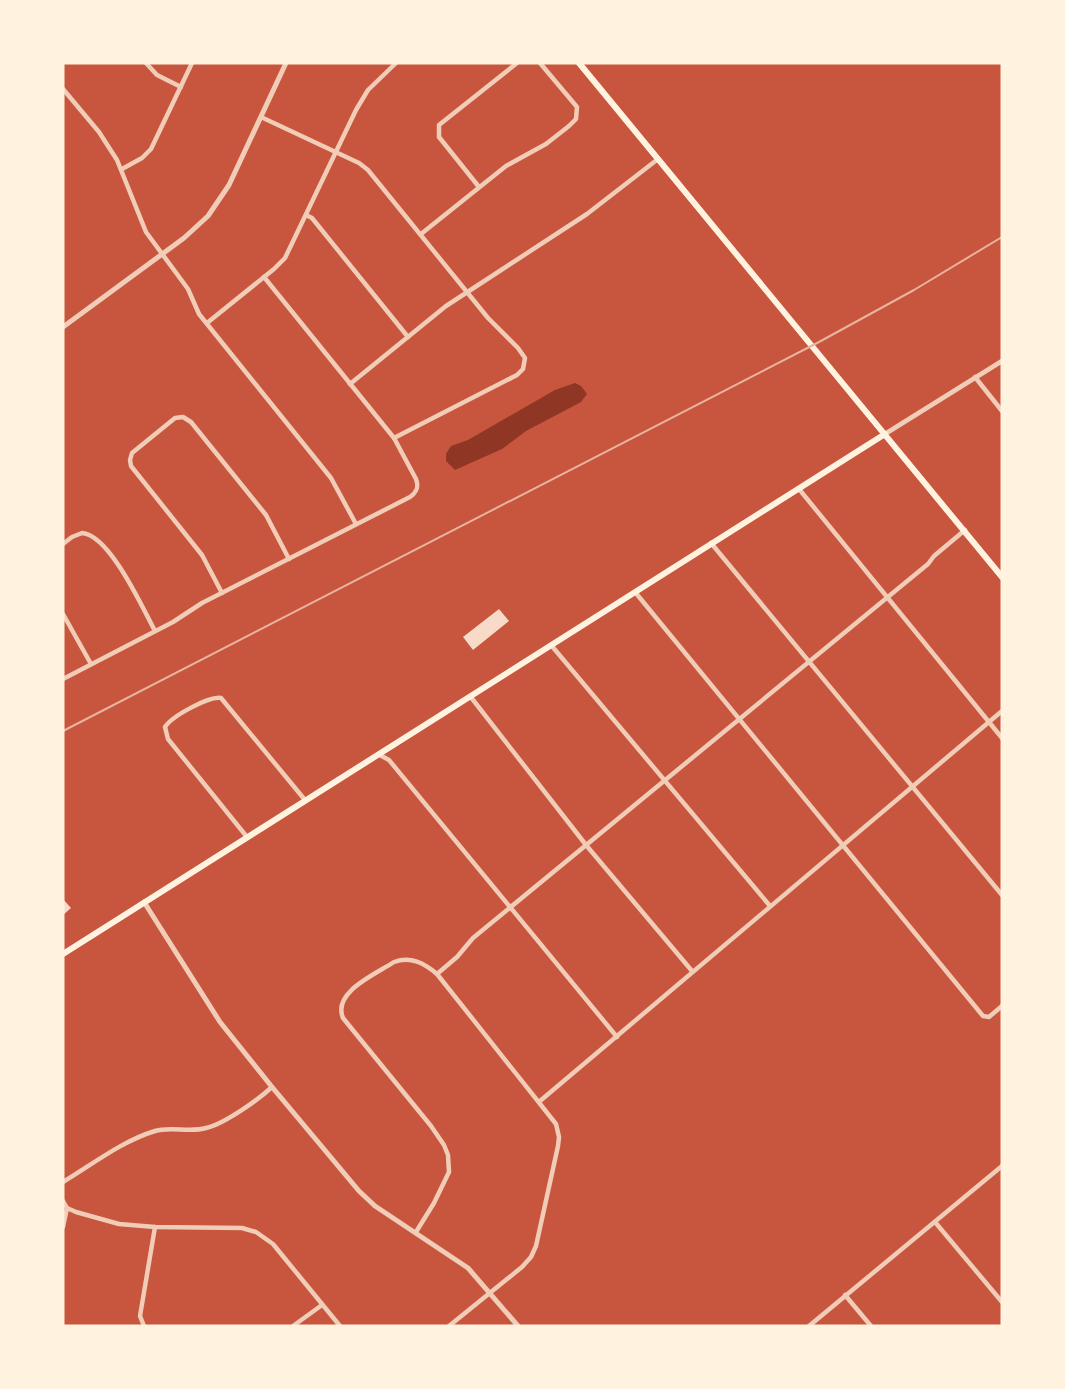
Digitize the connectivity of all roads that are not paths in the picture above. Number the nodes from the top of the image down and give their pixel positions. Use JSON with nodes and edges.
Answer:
{"nodes":[{"id":1,"x":146,"y":63,"type":"edge"},
{"id":2,"x":192,"y":63,"type":"edge"},
{"id":3,"x":286,"y":63,"type":"edge"},
{"id":4,"x":396,"y":63,"type":"edge"},
{"id":5,"x":517,"y":63,"type":"edge"},
{"id":6,"x":540,"y":63,"type":"edge"},
{"id":7,"x":579,"y":63,"type":"edge"},
{"id":8,"x":181,"y":87,"type":"junction"},
{"id":9,"x":63,"y":88,"type":"edge"},
{"id":10,"x":261,"y":117,"type":"junction"},
{"id":11,"x":335,"y":152,"type":"junction"},
{"id":12,"x":658,"y":159,"type":"junction"},
{"id":13,"x":122,"y":169,"type":"junction"},
{"id":14,"x":479,"y":187,"type":"junction"},
{"id":15,"x":306,"y":215,"type":"junction"},
{"id":16,"x":421,"y":234,"type":"junction"},
{"id":17,"x":162,"y":254,"type":"junction"},
{"id":18,"x":264,"y":277,"type":"junction"},
{"id":19,"x":467,"y":292,"type":"junction"},
{"id":20,"x":207,"y":323,"type":"junction"},
{"id":21,"x":63,"y":327,"type":"edge"},
{"id":22,"x":408,"y":337,"type":"junction"},
{"id":23,"x":1002,"y":361,"type":"edge"},
{"id":24,"x":975,"y":378,"type":"junction"},
{"id":25,"x":350,"y":384,"type":"junction"},
{"id":26,"x":1002,"y":411,"type":"edge"},
{"id":27,"x":885,"y":434,"type":"junction"},
{"id":28,"x":394,"y":438,"type":"junction"},
{"id":29,"x":799,"y":489,"type":"junction"},
{"id":30,"x":356,"y":524,"type":"junction"},
{"id":31,"x":965,"y":530,"type":"junction"},
{"id":32,"x":711,"y":543,"type":"junction"},
{"id":33,"x":63,"y":544,"type":"edge"},
{"id":34,"x":289,"y":559,"type":"junction"},
{"id":35,"x":1002,"y":577,"type":"edge"},
{"id":36,"x":635,"y":592,"type":"junction"},
{"id":37,"x":222,"y":593,"type":"junction"},
{"id":38,"x":887,"y":598,"type":"junction"},
{"id":39,"x":63,"y":614,"type":"edge"},
{"id":40,"x":155,"y":631,"type":"junction"},
{"id":41,"x":551,"y":645,"type":"junction"},
{"id":42,"x":809,"y":662,"type":"junction"},
{"id":43,"x":91,"y":664,"type":"junction"},
{"id":44,"x":63,"y":679,"type":"edge"},
{"id":45,"x":470,"y":696,"type":"junction"},
{"id":46,"x":1002,"y":711,"type":"edge"},
{"id":47,"x":739,"y":719,"type":"junction"},
{"id":48,"x":989,"y":722,"type":"junction"},
{"id":49,"x":1002,"y":738,"type":"edge"},
{"id":50,"x":378,"y":754,"type":"junction"},
{"id":51,"x":664,"y":781,"type":"junction"},
{"id":52,"x":912,"y":786,"type":"junction"},
{"id":53,"x":305,"y":800,"type":"junction"},
{"id":54,"x":247,"y":837,"type":"junction"},
{"id":55,"x":586,"y":845,"type":"junction"},
{"id":56,"x":843,"y":845,"type":"junction"},
{"id":57,"x":1002,"y":895,"type":"edge"},
{"id":58,"x":144,"y":902,"type":"junction"},
{"id":59,"x":770,"y":906,"type":"junction"},
{"id":60,"x":510,"y":908,"type":"junction"},
{"id":61,"x":63,"y":954,"type":"edge"},
{"id":62,"x":692,"y":971,"type":"junction"},
{"id":63,"x":437,"y":974,"type":"junction"},
{"id":64,"x":1002,"y":1006,"type":"edge"},
{"id":65,"x":617,"y":1037,"type":"junction"},
{"id":66,"x":272,"y":1087,"type":"junction"},
{"id":67,"x":540,"y":1101,"type":"junction"},
{"id":68,"x":1002,"y":1166,"type":"edge"},
{"id":69,"x":63,"y":1182,"type":"edge"},
{"id":70,"x":63,"y":1200,"type":"edge"},
{"id":71,"x":67,"y":1208,"type":"junction"},
{"id":72,"x":935,"y":1222,"type":"junction"},
{"id":73,"x":63,"y":1227,"type":"edge"},
{"id":74,"x":155,"y":1227,"type":"junction"},
{"id":75,"x":416,"y":1232,"type":"junction"},
{"id":76,"x":490,"y":1292,"type":"junction"},
{"id":77,"x":845,"y":1295,"type":"junction"},
{"id":78,"x":1002,"y":1302,"type":"edge"},
{"id":79,"x":322,"y":1305,"type":"junction"},
{"id":80,"x":144,"y":1326,"type":"edge"},
{"id":81,"x":293,"y":1326,"type":"edge"},
{"id":82,"x":340,"y":1326,"type":"edge"},
{"id":83,"x":449,"y":1326,"type":"edge"},
{"id":84,"x":518,"y":1326,"type":"edge"},
{"id":85,"x":809,"y":1326,"type":"edge"},
{"id":86,"x":871,"y":1326,"type":"edge"}],
"edges":[{"from":1,"to":8,"type":"street"},
{"from":2,"to":8,"type":"street"},
{"from":3,"to":10,"type":"street"},
{"from":4,"to":11,"type":"street"},
{"from":5,"to":14,"type":"street"},
{"from":6,"to":14,"type":"street"},
{"from":7,"to":12,"type":"main road"},
{"from":8,"to":13,"type":"street"},
{"from":9,"to":13,"type":"street"},
{"from":10,"to":11,"type":"street"},
{"from":10,"to":17,"type":"street"},
{"from":11,"to":15,"type":"street"},
{"from":11,"to":16,"type":"street"},
{"from":12,"to":19,"type":"street"},
{"from":12,"to":27,"type":"main road"},
{"from":13,"to":17,"type":"street"},
{"from":14,"to":16,"type":"street"},
{"from":15,"to":18,"type":"street"},
{"from":15,"to":22,"type":"street"},
{"from":16,"to":19,"type":"street"},
{"from":17,"to":20,"type":"street"},
{"from":17,"to":21,"type":"street"},
{"from":18,"to":20,"type":"street"},
{"from":18,"to":25,"type":"street"},
{"from":19,"to":22,"type":"street"},
{"from":19,"to":28,"type":"street"},
{"from":20,"to":30,"type":"street"},
{"from":22,"to":25,"type":"street"},
{"from":23,"to":24,"type":"street"},
{"from":24,"to":26,"type":"street"},
{"from":24,"to":27,"type":"street"},
{"from":25,"to":28,"type":"street"},
{"from":27,"to":29,"type":"main road"},
{"from":27,"to":31,"type":"main road"},
{"from":28,"to":30,"type":"street"},
{"from":29,"to":32,"type":"main road"},
{"from":29,"to":38,"type":"street"},
{"from":30,"to":34,"type":"street"},
{"from":31,"to":35,"type":"main road"},
{"from":31,"to":38,"type":"street"},
{"from":32,"to":36,"type":"main road"},
{"from":32,"to":42,"type":"street"},
{"from":33,"to":40,"type":"street"},
{"from":34,"to":37,"type":"street"},
{"from":34,"to":37,"type":"street"},
{"from":36,"to":41,"type":"main road"},
{"from":36,"to":47,"type":"street"},
{"from":37,"to":40,"type":"street"},
{"from":38,"to":42,"type":"street"},
{"from":38,"to":48,"type":"street"},
{"from":39,"to":43,"type":"street"},
{"from":40,"to":43,"type":"street"},
{"from":41,"to":45,"type":"main road"},
{"from":41,"to":51,"type":"street"},
{"from":42,"to":47,"type":"street"},
{"from":42,"to":52,"type":"street"},
{"from":43,"to":44,"type":"street"},
{"from":45,"to":50,"type":"main road"},
{"from":45,"to":55,"type":"street"},
{"from":46,"to":48,"type":"street"},
{"from":47,"to":51,"type":"street"},
{"from":47,"to":56,"type":"street"},
{"from":48,"to":49,"type":"street"},
{"from":48,"to":52,"type":"street"},
{"from":50,"to":53,"type":"main road"},
{"from":50,"to":60,"type":"street"},
{"from":51,"to":55,"type":"street"},
{"from":51,"to":59,"type":"street"},
{"from":52,"to":56,"type":"street"},
{"from":52,"to":57,"type":"street"},
{"from":53,"to":54,"type":"main road"},
{"from":53,"to":54,"type":"street"},
{"from":54,"to":58,"type":"main road"},
{"from":55,"to":60,"type":"street"},
{"from":55,"to":62,"type":"street"},
{"from":56,"to":59,"type":"street"},
{"from":56,"to":64,"type":"street"},
{"from":58,"to":61,"type":"main road"},
{"from":58,"to":66,"type":"street"},
{"from":59,"to":62,"type":"street"},
{"from":60,"to":63,"type":"street"},
{"from":60,"to":65,"type":"street"},
{"from":62,"to":65,"type":"street"},
{"from":63,"to":67,"type":"street"},
{"from":63,"to":75,"type":"street"},
{"from":65,"to":67,"type":"street"},
{"from":66,"to":69,"type":"street"},
{"from":66,"to":75,"type":"street"},
{"from":67,"to":76,"type":"street"},
{"from":68,"to":72,"type":"street"},
{"from":70,"to":71,"type":"street"},
{"from":71,"to":73,"type":"street"},
{"from":71,"to":74,"type":"street"},
{"from":72,"to":77,"type":"street"},
{"from":72,"to":78,"type":"street"},
{"from":74,"to":79,"type":"street"},
{"from":74,"to":80,"type":"street"},
{"from":75,"to":76,"type":"street"},
{"from":76,"to":83,"type":"street"},
{"from":76,"to":84,"type":"street"},
{"from":77,"to":85,"type":"street"},
{"from":77,"to":86,"type":"street"},
{"from":79,"to":81,"type":"street"},
{"from":79,"to":82,"type":"street"}]}
